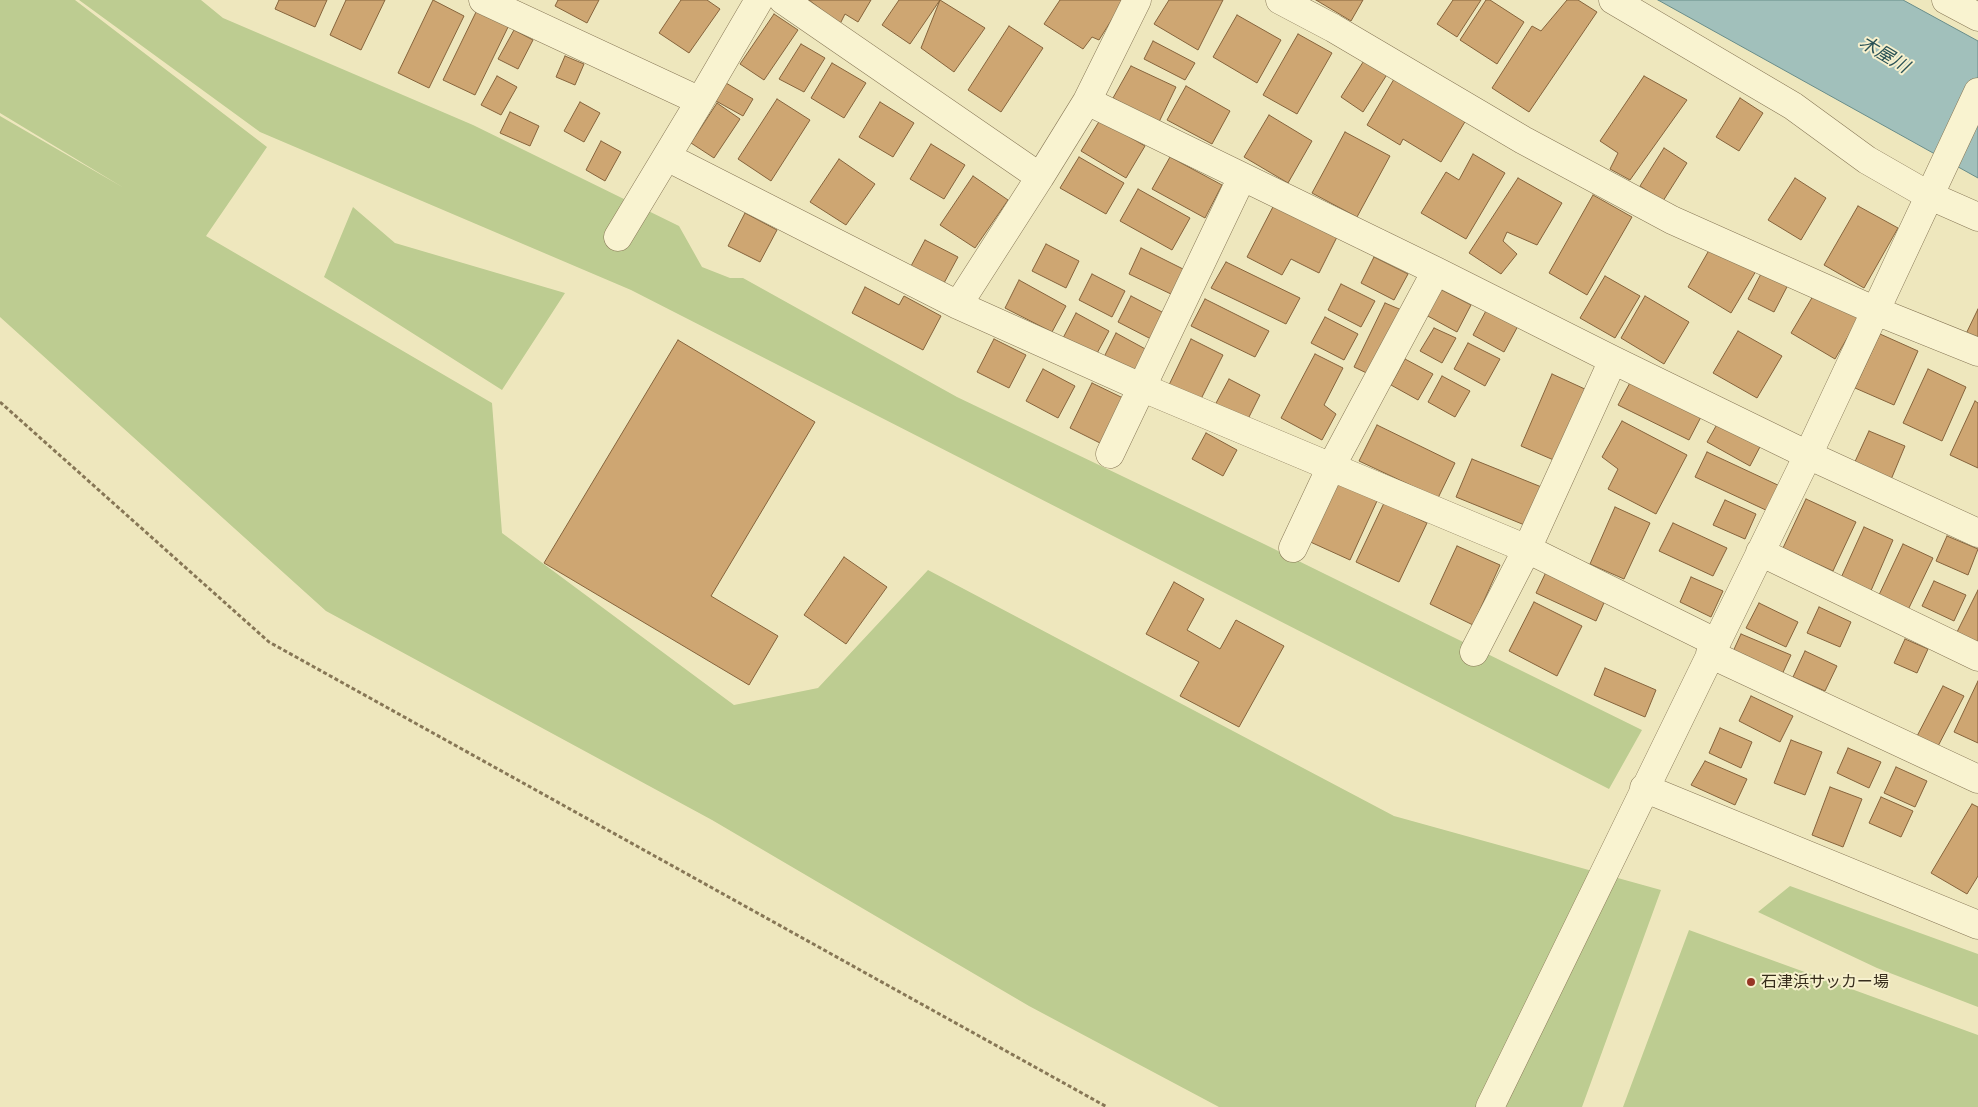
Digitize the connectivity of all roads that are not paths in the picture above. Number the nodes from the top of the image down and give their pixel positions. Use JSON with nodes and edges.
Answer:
{"nodes":[{"id":1,"x":483,"y":0,"type":"edge"},
{"id":2,"x":760,"y":0,"type":"edge"},
{"id":3,"x":783,"y":0,"type":"edge"},
{"id":4,"x":1137,"y":0,"type":"edge"},
{"id":5,"x":1280,"y":0,"type":"edge"},
{"id":6,"x":1613,"y":0,"type":"edge"},
{"id":7,"x":1946,"y":0,"type":"edge"},
{"id":8,"x":1978,"y":17,"type":"edge"},
{"id":9,"x":1978,"y":92,"type":"edge"},
{"id":10,"x":700,"y":101,"type":"junction"},
{"id":11,"x":1087,"y":101,"type":"junction"},
{"id":12,"x":667,"y":156,"type":"junction"},
{"id":13,"x":1040,"y":177,"type":"junction"},
{"id":14,"x":1242,"y":177,"type":"junction"},
{"id":15,"x":1933,"y":185,"type":"junction"},
{"id":16,"x":1978,"y":217,"type":"edge"},
{"id":17,"x":618,"y":237,"type":"dead end"},
{"id":18,"x":1436,"y":271,"type":"junction"},
{"id":19,"x":958,"y":305,"type":"junction"},
{"id":20,"x":1876,"y":311,"type":"junction"},
{"id":21,"x":1978,"y":352,"type":"edge"},
{"id":22,"x":1612,"y":360,"type":"junction"},
{"id":23,"x":1143,"y":388,"type":"junction"},
{"id":24,"x":1110,"y":454,"type":"dead end"},
{"id":25,"x":1808,"y":455,"type":"junction"},
{"id":26,"x":1331,"y":467,"type":"junction"},
{"id":27,"x":1978,"y":533,"type":"edge"},
{"id":28,"x":1293,"y":548,"type":"dead end"},
{"id":29,"x":1527,"y":549,"type":"junction"},
{"id":30,"x":1760,"y":552,"type":"junction"},
{"id":31,"x":1713,"y":648,"type":"junction"},
{"id":32,"x":1474,"y":652,"type":"dead end"},
{"id":33,"x":1978,"y":657,"type":"edge"},
{"id":34,"x":1978,"y":779,"type":"edge"},
{"id":35,"x":1644,"y":788,"type":"junction"},
{"id":36,"x":1977,"y":921,"type":"edge"},
{"id":37,"x":1490,"y":1107,"type":"edge"}],
"edges":[{"from":1,"to":10,"type":"street"},
{"from":2,"to":10,"type":"street"},
{"from":3,"to":13,"type":"street"},
{"from":4,"to":11,"type":"street"},
{"from":5,"to":20,"type":"street"},
{"from":6,"to":15,"type":"street"},
{"from":7,"to":8,"type":"street"},
{"from":9,"to":15,"type":"street"},
{"from":10,"to":12,"type":"street"},
{"from":11,"to":13,"type":"street"},
{"from":11,"to":14,"type":"street"},
{"from":12,"to":17,"type":"street"},
{"from":12,"to":19,"type":"street"},
{"from":13,"to":19,"type":"street"},
{"from":14,"to":18,"type":"street"},
{"from":14,"to":23,"type":"street"},
{"from":15,"to":16,"type":"street"},
{"from":15,"to":20,"type":"street"},
{"from":18,"to":22,"type":"street"},
{"from":18,"to":26,"type":"street"},
{"from":19,"to":23,"type":"street"},
{"from":20,"to":21,"type":"street"},
{"from":20,"to":25,"type":"street"},
{"from":22,"to":25,"type":"street"},
{"from":22,"to":29,"type":"street"},
{"from":23,"to":24,"type":"street"},
{"from":23,"to":26,"type":"street"},
{"from":25,"to":27,"type":"street"},
{"from":25,"to":30,"type":"street"},
{"from":26,"to":28,"type":"street"},
{"from":26,"to":29,"type":"street"},
{"from":29,"to":31,"type":"street"},
{"from":29,"to":32,"type":"street"},
{"from":30,"to":31,"type":"street"},
{"from":30,"to":33,"type":"street"},
{"from":31,"to":34,"type":"street"},
{"from":31,"to":35,"type":"street"},
{"from":35,"to":36,"type":"street"},
{"from":35,"to":37,"type":"street"}]}
